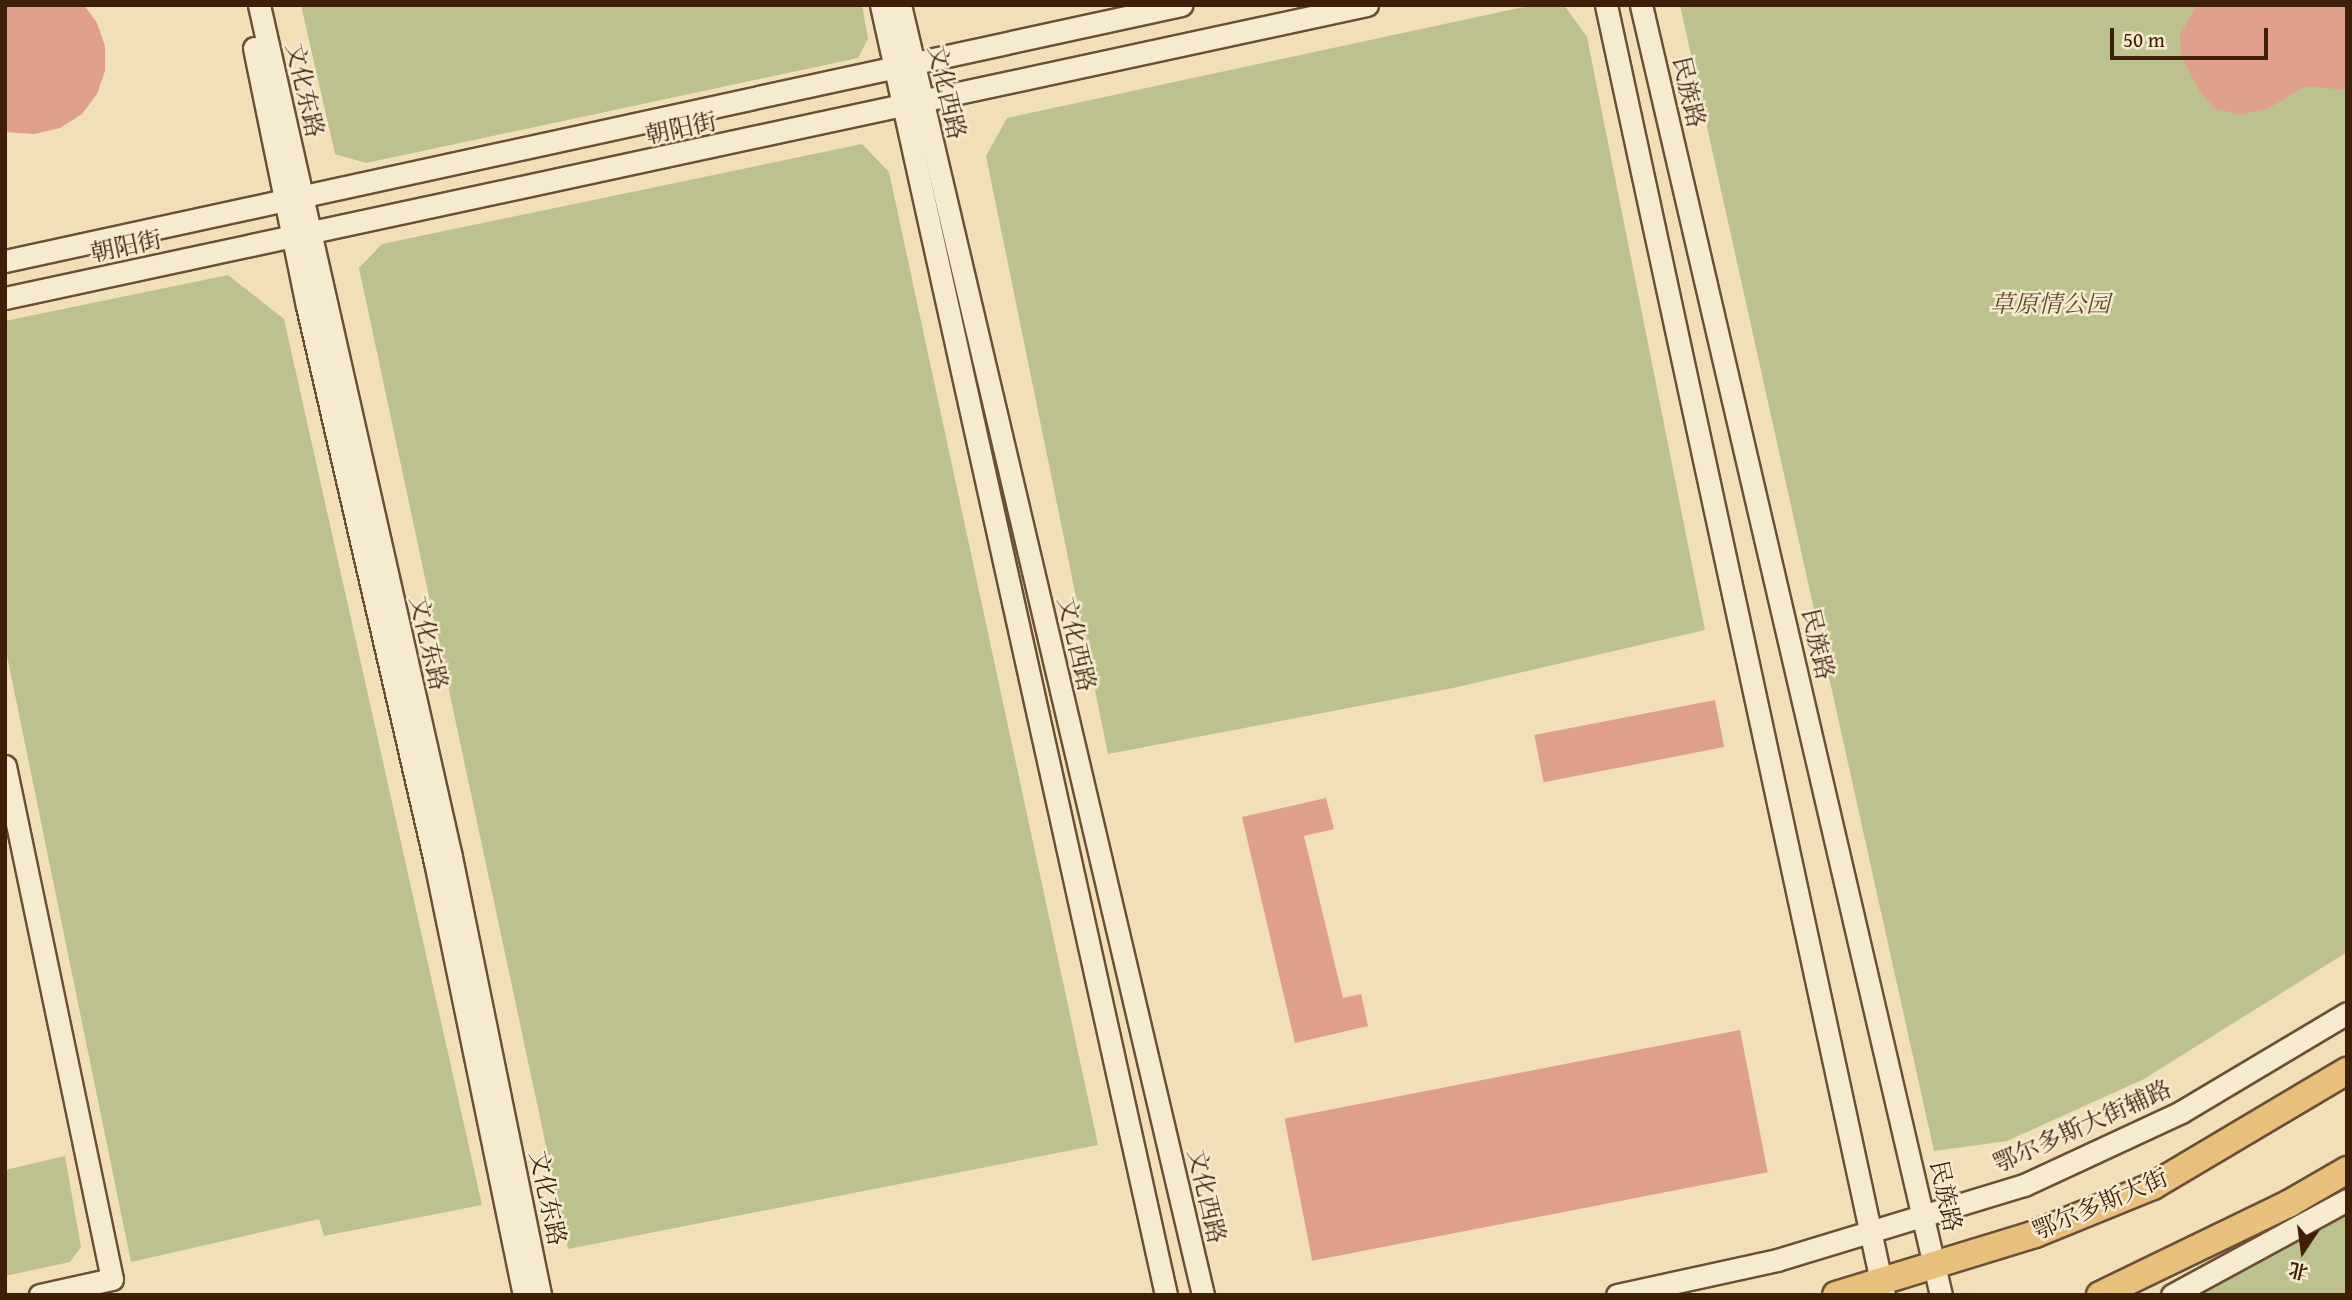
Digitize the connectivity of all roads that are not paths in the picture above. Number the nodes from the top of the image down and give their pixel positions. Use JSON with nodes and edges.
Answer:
{"nodes":[{"id":1,"x":245,"y":5,"type":"edge"},
{"id":2,"x":259,"y":5,"type":"edge"},
{"id":3,"x":881,"y":5,"type":"edge"},
{"id":4,"x":900,"y":5,"type":"edge"},
{"id":5,"x":1181,"y":5,"type":"edge"},
{"id":6,"x":1367,"y":5,"type":"edge"},
{"id":7,"x":1606,"y":5,"type":"edge"},
{"id":8,"x":1642,"y":5,"type":"edge"},
{"id":9,"x":904,"y":65,"type":"junction"},
{"id":10,"x":913,"y":104,"type":"junction"},
{"id":11,"x":293,"y":198,"type":"junction"},
{"id":12,"x":301,"y":236,"type":"junction"},
{"id":13,"x":5,"y":261,"type":"edge"},
{"id":14,"x":5,"y":298,"type":"edge"},
{"id":15,"x":5,"y":766,"type":"edge"},
{"id":16,"x":2347,"y":1013,"type":"edge"},
{"id":17,"x":2347,"y":1071,"type":"edge"},
{"id":18,"x":2347,"y":1170,"type":"edge"},
{"id":19,"x":2347,"y":1200,"type":"edge"},
{"id":20,"x":1924,"y":1215,"type":"junction"},
{"id":21,"x":1870,"y":1231,"type":"junction"},
{"id":22,"x":1934,"y":1263,"type":"junction"},
{"id":23,"x":1883,"y":1289,"type":"edge"},
{"id":24,"x":40,"y":1295,"type":"edge"},
{"id":25,"x":524,"y":1295,"type":"edge"},
{"id":26,"x":540,"y":1295,"type":"edge"},
{"id":27,"x":1166,"y":1295,"type":"edge"},
{"id":28,"x":1203,"y":1295,"type":"edge"},
{"id":29,"x":1616,"y":1295,"type":"edge"},
{"id":30,"x":1836,"y":1295,"type":"edge"},
{"id":31,"x":1941,"y":1295,"type":"edge"},
{"id":32,"x":2100,"y":1295,"type":"edge"},
{"id":33,"x":2172,"y":1295,"type":"edge"}],
"edges":[{"from":1,"to":11,"type":"street","name":"文化东路"},
{"from":2,"to":11,"type":"street","name":"文化东路"},
{"from":3,"to":9,"type":"street","name":"文化西路"},
{"from":4,"to":9,"type":"street","name":"文化西路"},
{"from":5,"to":9,"type":"street","name":"朝阳街"},
{"from":6,"to":10,"type":"street","name":"朝阳街"},
{"from":7,"to":21,"type":"street"},
{"from":8,"to":20,"type":"street","name":"民族路"},
{"from":9,"to":10,"type":"street","name":"文化西路"},
{"from":9,"to":11,"type":"street","name":"朝阳街"},
{"from":10,"to":12,"type":"street","name":"朝阳街"},
{"from":10,"to":27,"type":"street","name":"文化西路"},
{"from":10,"to":28,"type":"street","name":"文化西路"},
{"from":11,"to":12,"type":"street","name":"文化东路"},
{"from":11,"to":13,"type":"street","name":"朝阳街"},
{"from":12,"to":14,"type":"street","name":"朝阳街"},
{"from":12,"to":25,"type":"street","name":"文化东路"},
{"from":12,"to":26,"type":"street","name":"文化东路"},
{"from":15,"to":24,"type":"street"},
{"from":16,"to":20,"type":"street","name":"鄂尔多斯大街辅路"},
{"from":17,"to":22,"type":"main road","name":"鄂尔多斯大街"},
{"from":18,"to":32,"type":"main road"},
{"from":19,"to":33,"type":"street"},
{"from":20,"to":21,"type":"street","name":"鄂尔多斯大街辅路"},
{"from":20,"to":22,"type":"street","name":"民族路"},
{"from":21,"to":23,"type":"street"},
{"from":21,"to":29,"type":"street","name":"鄂尔多斯大街辅路"},
{"from":22,"to":23,"type":"main road","name":"鄂尔多斯大街"},
{"from":22,"to":31,"type":"street","name":"民族路"},
{"from":23,"to":30,"type":"main road","name":"鄂尔多斯大街"}]}
